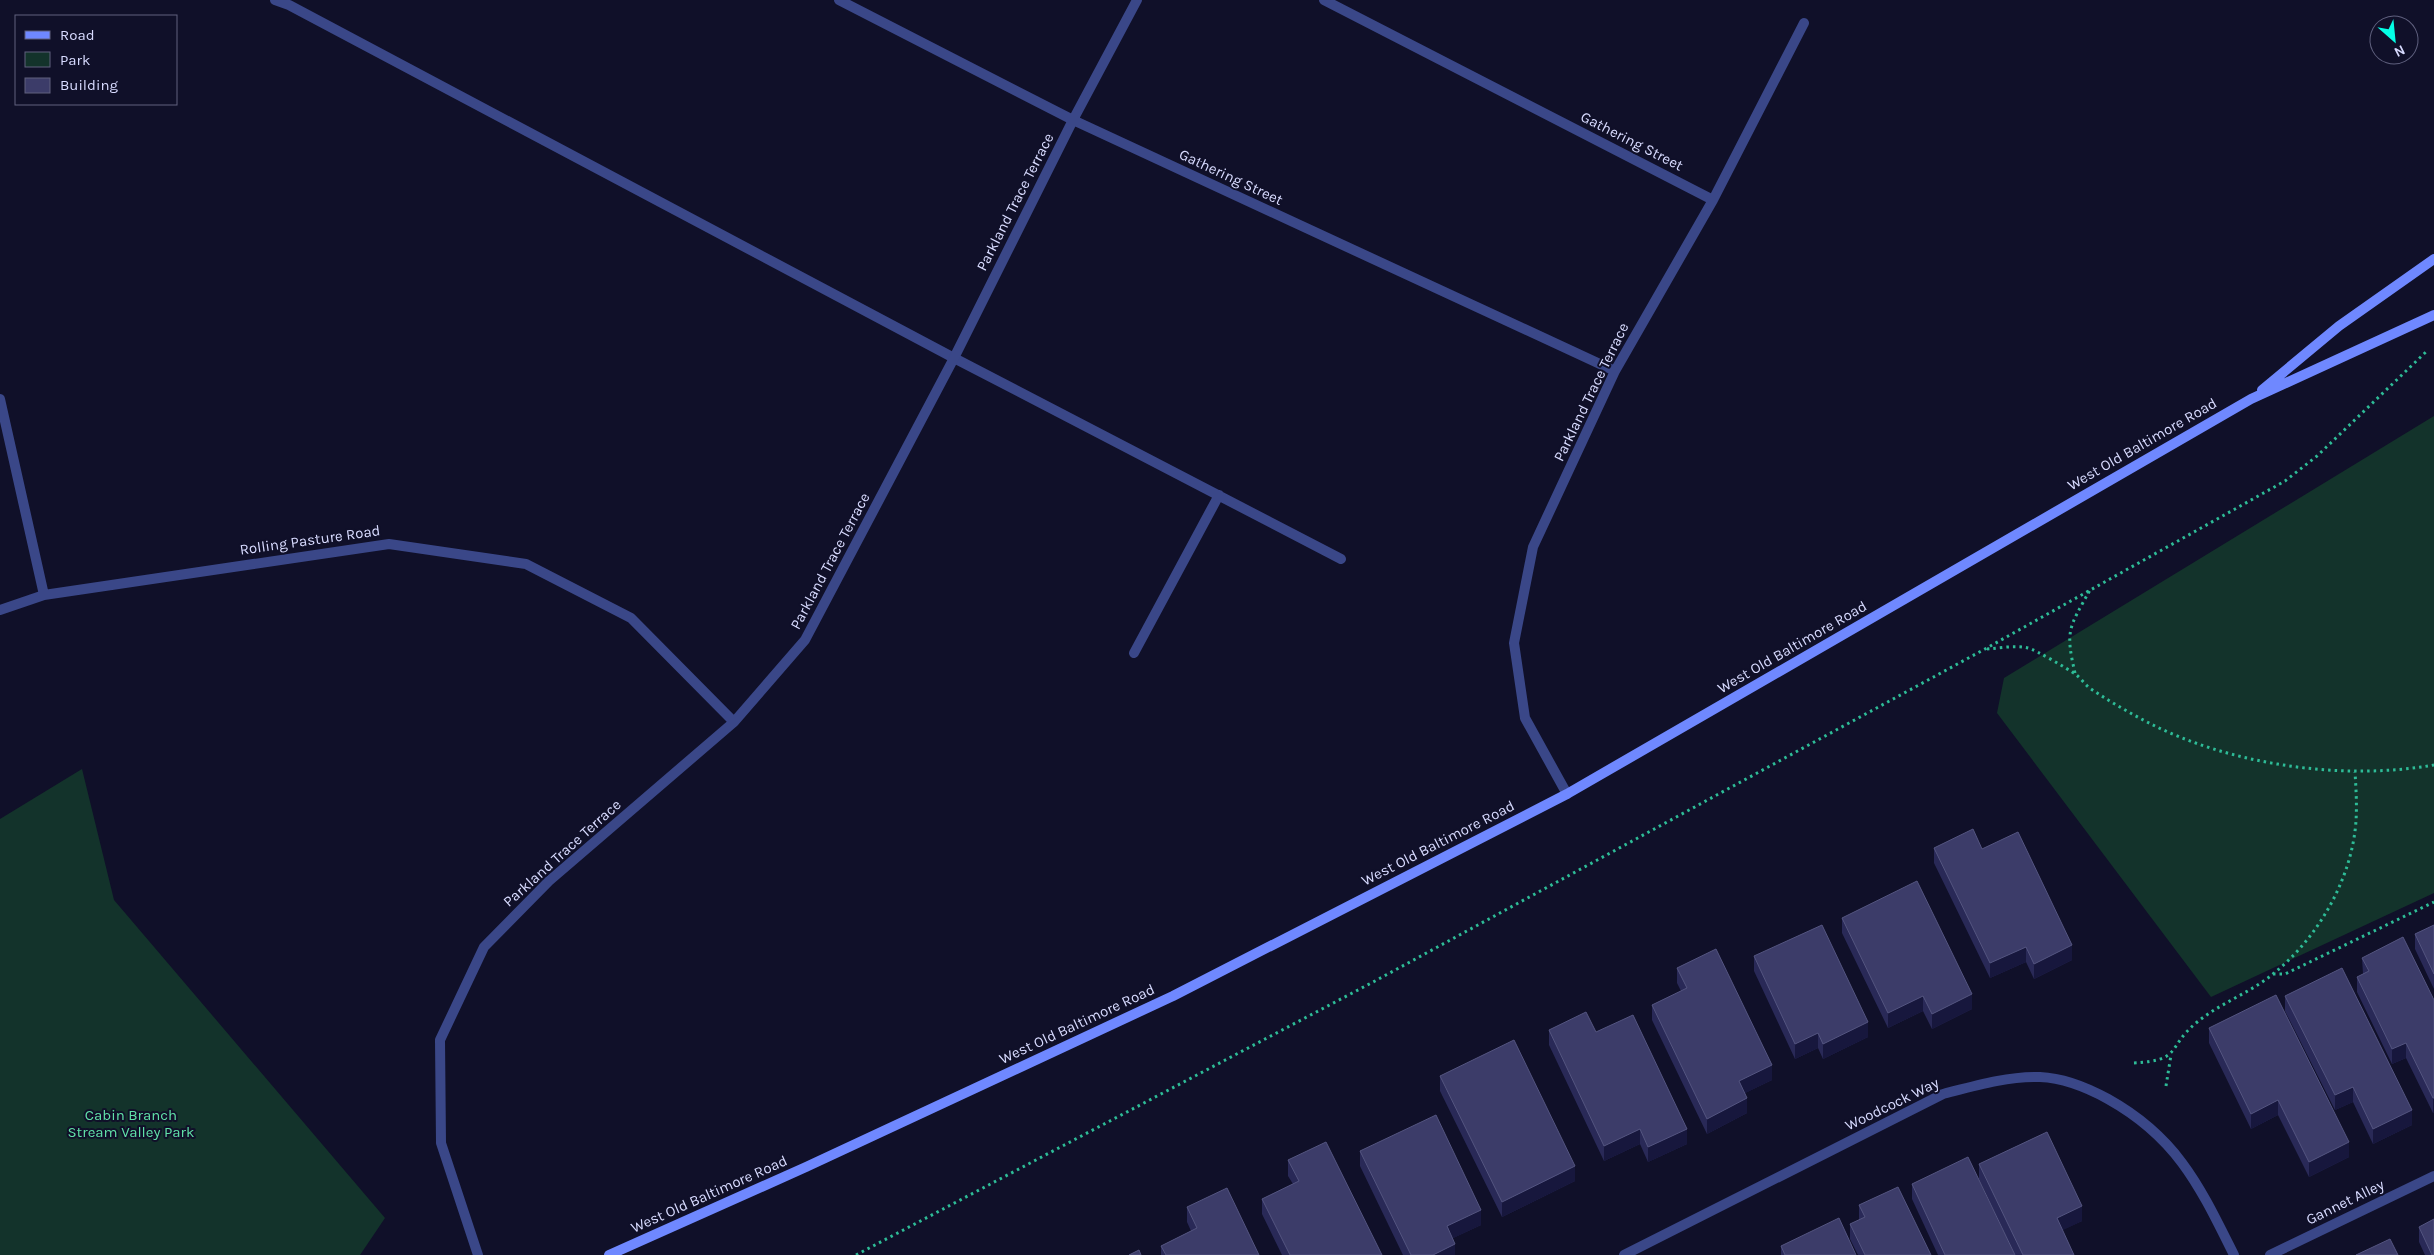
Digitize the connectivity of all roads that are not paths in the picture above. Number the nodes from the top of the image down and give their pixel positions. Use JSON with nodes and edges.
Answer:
{"nodes":[{"id":1,"x":275,"y":0,"type":"edge"},
{"id":2,"x":839,"y":0,"type":"edge"},
{"id":3,"x":1137,"y":0,"type":"edge"},
{"id":4,"x":1324,"y":0,"type":"edge"},
{"id":5,"x":290,"y":3,"type":"edge"},
{"id":6,"x":1804,"y":24,"type":"dead end"},
{"id":7,"x":1073,"y":120,"type":"junction"},
{"id":8,"x":1712,"y":200,"type":"junction"},
{"id":9,"x":2434,"y":259,"type":"edge"},
{"id":10,"x":2434,"y":315,"type":"edge"},
{"id":11,"x":954,"y":358,"type":"junction"},
{"id":12,"x":1615,"y":371,"type":"junction"},
{"id":13,"x":0,"y":399,"type":"edge"},
{"id":14,"x":2251,"y":399,"type":"junction"},
{"id":15,"x":1219,"y":496,"type":"junction"},
{"id":16,"x":1341,"y":559,"type":"dead end"},
{"id":17,"x":44,"y":595,"type":"junction"},
{"id":18,"x":0,"y":610,"type":"edge"},
{"id":19,"x":1134,"y":652,"type":"dead end"},
{"id":20,"x":734,"y":722,"type":"junction"},
{"id":21,"x":1566,"y":794,"type":"junction"},
{"id":22,"x":2434,"y":1176,"type":"edge"},
{"id":23,"x":478,"y":1255,"type":"edge"},
{"id":24,"x":609,"y":1255,"type":"edge"},
{"id":25,"x":1624,"y":1255,"type":"edge"},
{"id":26,"x":2234,"y":1255,"type":"edge"},
{"id":27,"x":2270,"y":1255,"type":"edge"}],
"edges":[{"from":1,"to":5,"type":"street"},
{"from":2,"to":7,"type":"street","name":"Gathering Street"},
{"from":3,"to":7,"type":"street","name":"Parkland Trace Terrace"},
{"from":4,"to":8,"type":"street","name":"Gathering Street"},
{"from":5,"to":11,"type":"street"},
{"from":6,"to":8,"type":"street","name":"Parkland Trace Terrace"},
{"from":7,"to":11,"type":"street","name":"Parkland Trace Terrace"},
{"from":7,"to":12,"type":"street","name":"Gathering Street"},
{"from":8,"to":12,"type":"street","name":"Parkland Trace Terrace"},
{"from":9,"to":14,"type":"street","name":"West Old Baltimore Road"},
{"from":10,"to":14,"type":"street","name":"West Old Baltimore Road"},
{"from":11,"to":15,"type":"street"},
{"from":11,"to":20,"type":"street","name":"Parkland Trace Terrace"},
{"from":12,"to":21,"type":"street","name":"Parkland Trace Terrace"},
{"from":13,"to":17,"type":"street"},
{"from":14,"to":21,"type":"street","name":"West Old Baltimore Road"},
{"from":15,"to":16,"type":"street"},
{"from":15,"to":19,"type":"street"},
{"from":17,"to":18,"type":"street","name":"Rolling Pasture Road"},
{"from":17,"to":20,"type":"street","name":"Rolling Pasture Road"},
{"from":20,"to":23,"type":"street","name":"Parkland Trace Terrace"},
{"from":21,"to":24,"type":"street","name":"West Old Baltimore Road"},
{"from":22,"to":27,"type":"street","name":"Gannet Alley"},
{"from":25,"to":26,"type":"street","name":"Woodcock Way"}]}
